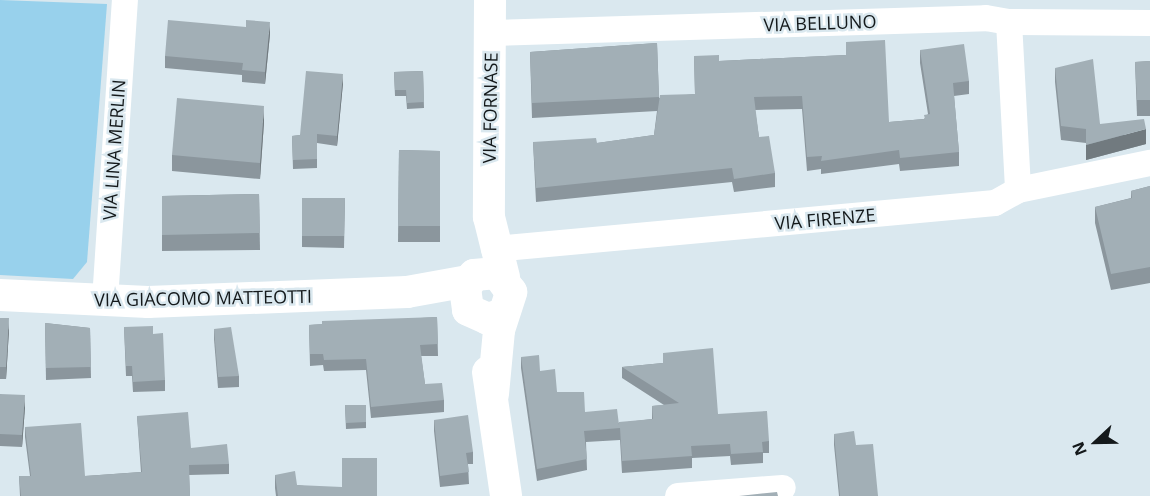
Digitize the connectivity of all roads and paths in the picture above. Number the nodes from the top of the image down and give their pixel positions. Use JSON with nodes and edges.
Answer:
{"nodes":[{"id":1,"x":125,"y":0,"type":"edge"},
{"id":2,"x":490,"y":0,"type":"edge"},
{"id":3,"x":1009,"y":22,"type":"junction"},
{"id":4,"x":1150,"y":23,"type":"edge"},
{"id":5,"x":490,"y":33,"type":"junction"},
{"id":6,"x":1150,"y":163,"type":"edge"},
{"id":7,"x":1018,"y":190,"type":"junction"},
{"id":8,"x":484,"y":289,"type":"junction"},
{"id":9,"x":0,"y":295,"type":"edge"},
{"id":10,"x":105,"y":300,"type":"junction"},
{"id":11,"x":783,"y":488,"type":"dead end"},
{"id":12,"x":506,"y":496,"type":"edge"},
{"id":13,"x":678,"y":496,"type":"edge"}],
"edges":[{"from":1,"to":10,"type":"street","name":"VIA LINA MERLIN"},
{"from":2,"to":5,"type":"street","name":"VIA FORNASE"},
{"from":3,"to":4,"type":"street","name":"VIA BELLUNO"},
{"from":3,"to":5,"type":"street","name":"VIA BELLUNO"},
{"from":3,"to":7,"type":"street"},
{"from":5,"to":8,"type":"street","name":"VIA FORNASE"},
{"from":6,"to":7,"type":"street","name":"VIA FIRENZE"},
{"from":7,"to":8,"type":"street","name":"VIA FIRENZE"},
{"from":8,"to":10,"type":"street","name":"VIA GIACOMO MATTEOTTI"},
{"from":8,"to":12,"type":"street","name":"VIA FORNASE"},
{"from":9,"to":10,"type":"street","name":"VIA GIACOMO MATTEOTTI"},
{"from":11,"to":13,"type":"street"}]}
